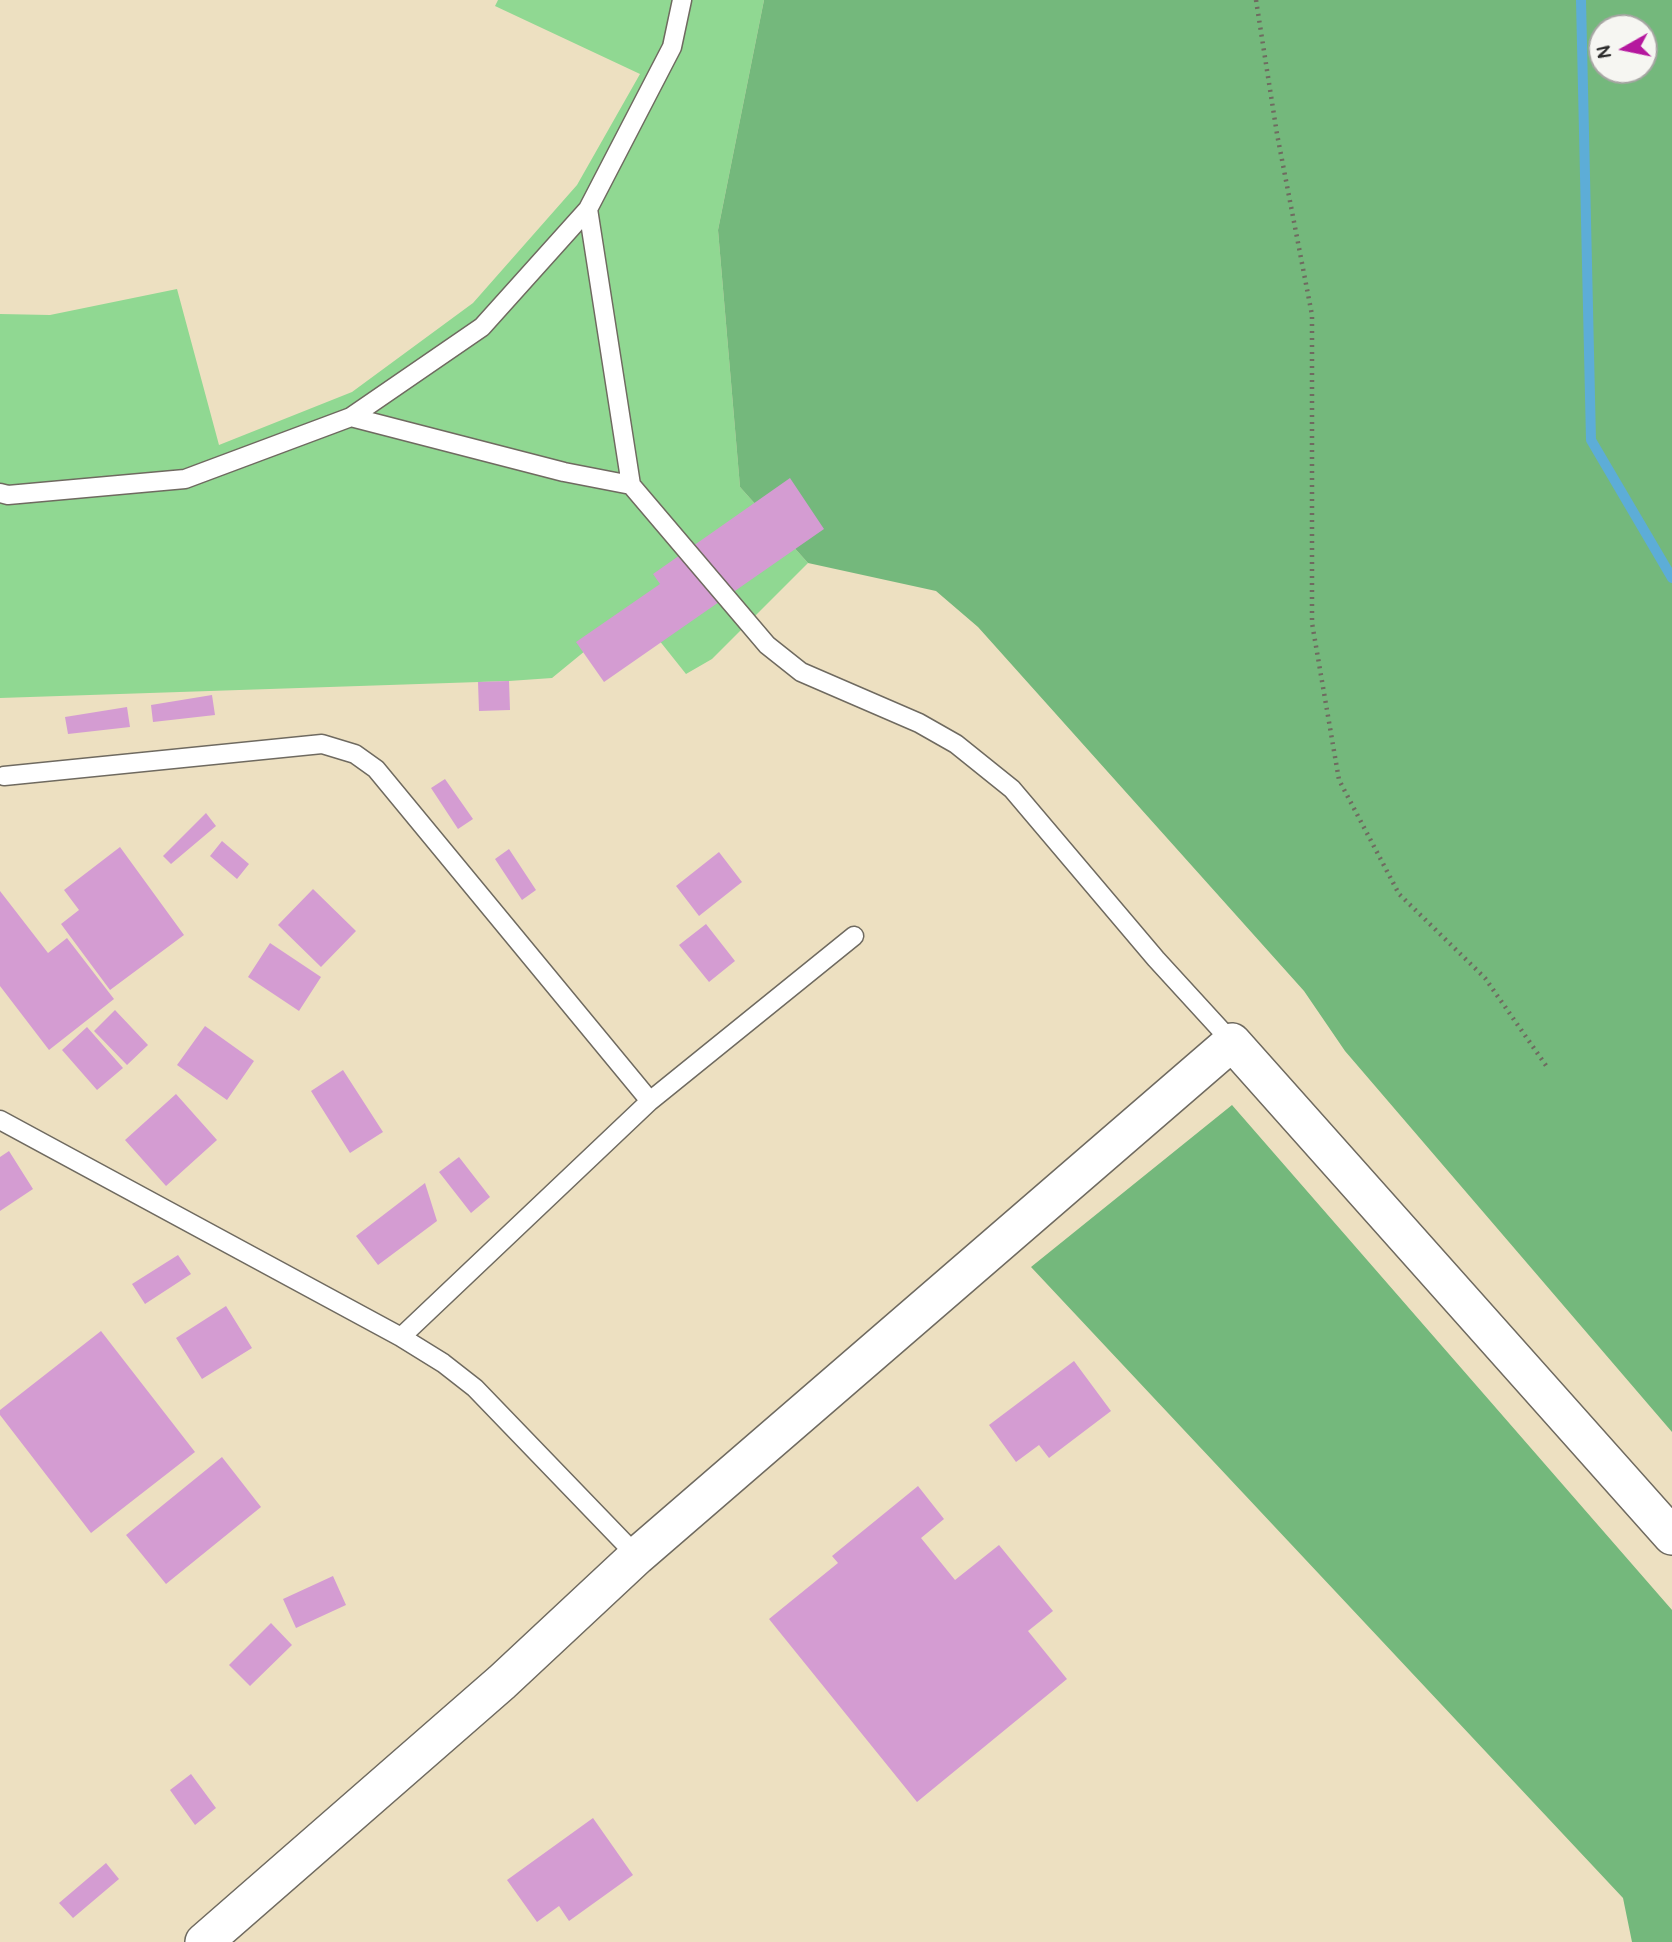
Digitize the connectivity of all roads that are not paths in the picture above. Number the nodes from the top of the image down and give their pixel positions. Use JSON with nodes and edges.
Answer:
{"nodes":[{"id":1,"x":682,"y":0,"type":"edge"},
{"id":2,"x":589,"y":209,"type":"junction"},
{"id":3,"x":351,"y":417,"type":"junction"},
{"id":4,"x":631,"y":485,"type":"junction"},
{"id":5,"x":0,"y":494,"type":"edge"},
{"id":6,"x":4,"y":776,"type":"dead end"},
{"id":7,"x":854,"y":936,"type":"dead end"},
{"id":8,"x":1232,"y":1042,"type":"junction"},
{"id":9,"x":650,"y":1101,"type":"junction"},
{"id":10,"x":0,"y":1120,"type":"edge"},
{"id":11,"x":401,"y":1337,"type":"junction"},
{"id":12,"x":1672,"y":1536,"type":"edge"},
{"id":13,"x":637,"y":1556,"type":"junction"},
{"id":14,"x":204,"y":1942,"type":"edge"}],
"edges":[{"from":1,"to":2,"type":"lane"},
{"from":2,"to":3,"type":"lane"},
{"from":2,"to":4,"type":"lane"},
{"from":3,"to":4,"type":"lane"},
{"from":3,"to":5,"type":"lane"},
{"from":4,"to":8,"type":"lane"},
{"from":6,"to":9,"type":"lane"},
{"from":7,"to":9,"type":"lane"},
{"from":8,"to":12,"type":"street"},
{"from":8,"to":13,"type":"street"},
{"from":9,"to":11,"type":"lane"},
{"from":10,"to":11,"type":"lane"},
{"from":11,"to":13,"type":"lane"},
{"from":13,"to":14,"type":"street"}]}
